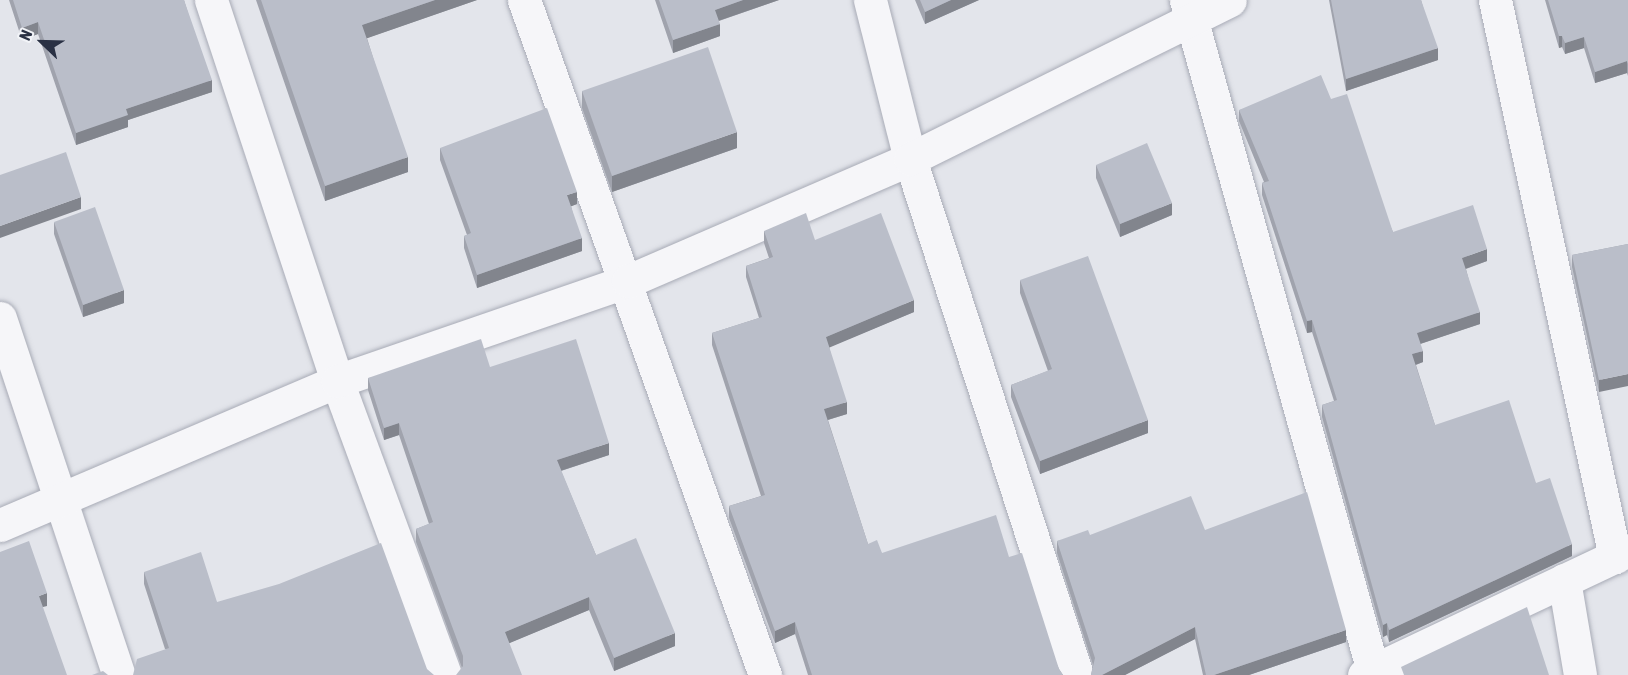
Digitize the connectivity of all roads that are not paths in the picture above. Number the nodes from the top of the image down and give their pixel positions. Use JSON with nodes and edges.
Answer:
{"nodes":[{"id":1,"x":211,"y":0,"type":"edge"},
{"id":2,"x":524,"y":0,"type":"edge"},
{"id":3,"x":870,"y":0,"type":"edge"},
{"id":4,"x":1230,"y":0,"type":"edge"},
{"id":5,"x":1495,"y":0,"type":"edge"},
{"id":6,"x":1189,"y":10,"type":"edge"},
{"id":7,"x":910,"y":159,"type":"junction"},
{"id":8,"x":628,"y":281,"type":"junction"},
{"id":9,"x":0,"y":318,"type":"edge"},
{"id":10,"x":337,"y":381,"type":"junction"},
{"id":11,"x":59,"y":500,"type":"junction"},
{"id":12,"x":0,"y":525,"type":"edge"},
{"id":13,"x":1621,"y":554,"type":"edge"},
{"id":14,"x":1564,"y":580,"type":"junction"},
{"id":15,"x":1369,"y":673,"type":"edge"},
{"id":16,"x":119,"y":675,"type":"edge"},
{"id":17,"x":446,"y":675,"type":"edge"},
{"id":18,"x":765,"y":675,"type":"edge"},
{"id":19,"x":1077,"y":675,"type":"edge"},
{"id":20,"x":1580,"y":675,"type":"edge"}],
"edges":[{"from":1,"to":10,"type":"street"},
{"from":2,"to":8,"type":"street"},
{"from":3,"to":7,"type":"street"},
{"from":4,"to":6,"type":"street"},
{"from":5,"to":13,"type":"street"},
{"from":6,"to":7,"type":"street"},
{"from":6,"to":15,"type":"street"},
{"from":7,"to":8,"type":"street"},
{"from":7,"to":19,"type":"street"},
{"from":8,"to":10,"type":"street"},
{"from":8,"to":18,"type":"street"},
{"from":9,"to":11,"type":"street"},
{"from":10,"to":11,"type":"street"},
{"from":10,"to":17,"type":"street"},
{"from":11,"to":12,"type":"street"},
{"from":11,"to":16,"type":"street"},
{"from":13,"to":14,"type":"street"},
{"from":14,"to":15,"type":"street"},
{"from":14,"to":20,"type":"street"}]}
